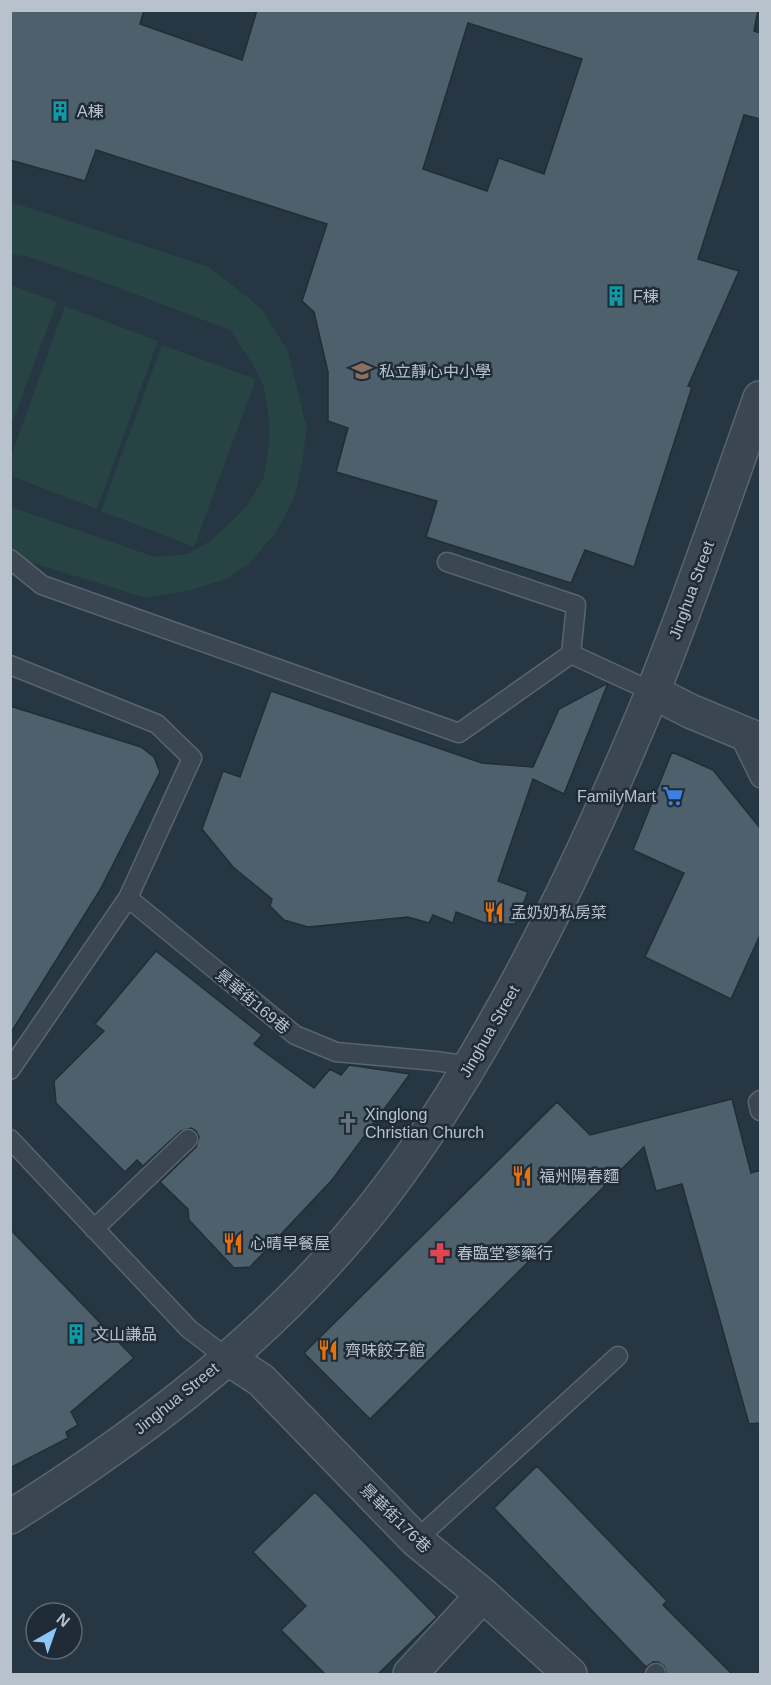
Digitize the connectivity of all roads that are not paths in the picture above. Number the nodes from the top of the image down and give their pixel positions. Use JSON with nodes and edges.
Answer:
{"nodes":[{"id":1,"x":760,"y":398,"type":"edge"},
{"id":2,"x":10,"y":559,"type":"edge"},
{"id":3,"x":447,"y":562,"type":"dead end"},
{"id":4,"x":571,"y":654,"type":"junction"},
{"id":5,"x":10,"y":665,"type":"edge"},
{"id":6,"x":653,"y":692,"type":"junction"},
{"id":7,"x":749,"y":735,"type":"edge"},
{"id":8,"x":760,"y":778,"type":"edge"},
{"id":9,"x":128,"y":898,"type":"junction"},
{"id":10,"x":470,"y":1066,"type":"junction"},
{"id":11,"x":10,"y":1070,"type":"edge"},
{"id":12,"x":760,"y":1100,"type":"edge"},
{"id":13,"x":760,"y":1111,"type":"edge"},
{"id":14,"x":10,"y":1139,"type":"edge"},
{"id":15,"x":188,"y":1139,"type":"dead end"},
{"id":16,"x":94,"y":1229,"type":"junction"},
{"id":17,"x":618,"y":1356,"type":"dead end"},
{"id":18,"x":227,"y":1358,"type":"junction"},
{"id":19,"x":10,"y":1517,"type":"edge"},
{"id":20,"x":416,"y":1540,"type":"junction"},
{"id":21,"x":483,"y":1595,"type":"junction"},
{"id":22,"x":410,"y":1674,"type":"edge"},
{"id":23,"x":570,"y":1674,"type":"edge"}],
"edges":[{"from":1,"to":6,"type":"street","name":"Jinghua Street"},
{"from":2,"to":4,"type":"lane"},
{"from":3,"to":4,"type":"lane"},
{"from":4,"to":6,"type":"lane"},
{"from":5,"to":9,"type":"lane"},
{"from":6,"to":7,"type":"street"},
{"from":6,"to":10,"type":"street","name":"Jinghua Street"},
{"from":7,"to":8,"type":"lane"},
{"from":9,"to":10,"type":"lane","name":"景華街169巷"},
{"from":9,"to":11,"type":"lane"},
{"from":10,"to":18,"type":"street","name":"Jinghua Street"},
{"from":12,"to":13,"type":"lane"},
{"from":14,"to":16,"type":"lane"},
{"from":15,"to":16,"type":"lane"},
{"from":16,"to":18,"type":"lane"},
{"from":17,"to":20,"type":"lane"},
{"from":18,"to":19,"type":"street","name":"Jinghua Street"},
{"from":18,"to":20,"type":"street","name":"景華街176巷"},
{"from":20,"to":21,"type":"street","name":"景華街176巷"},
{"from":21,"to":22,"type":"street"},
{"from":21,"to":23,"type":"street","name":"景華街176巷"}]}
